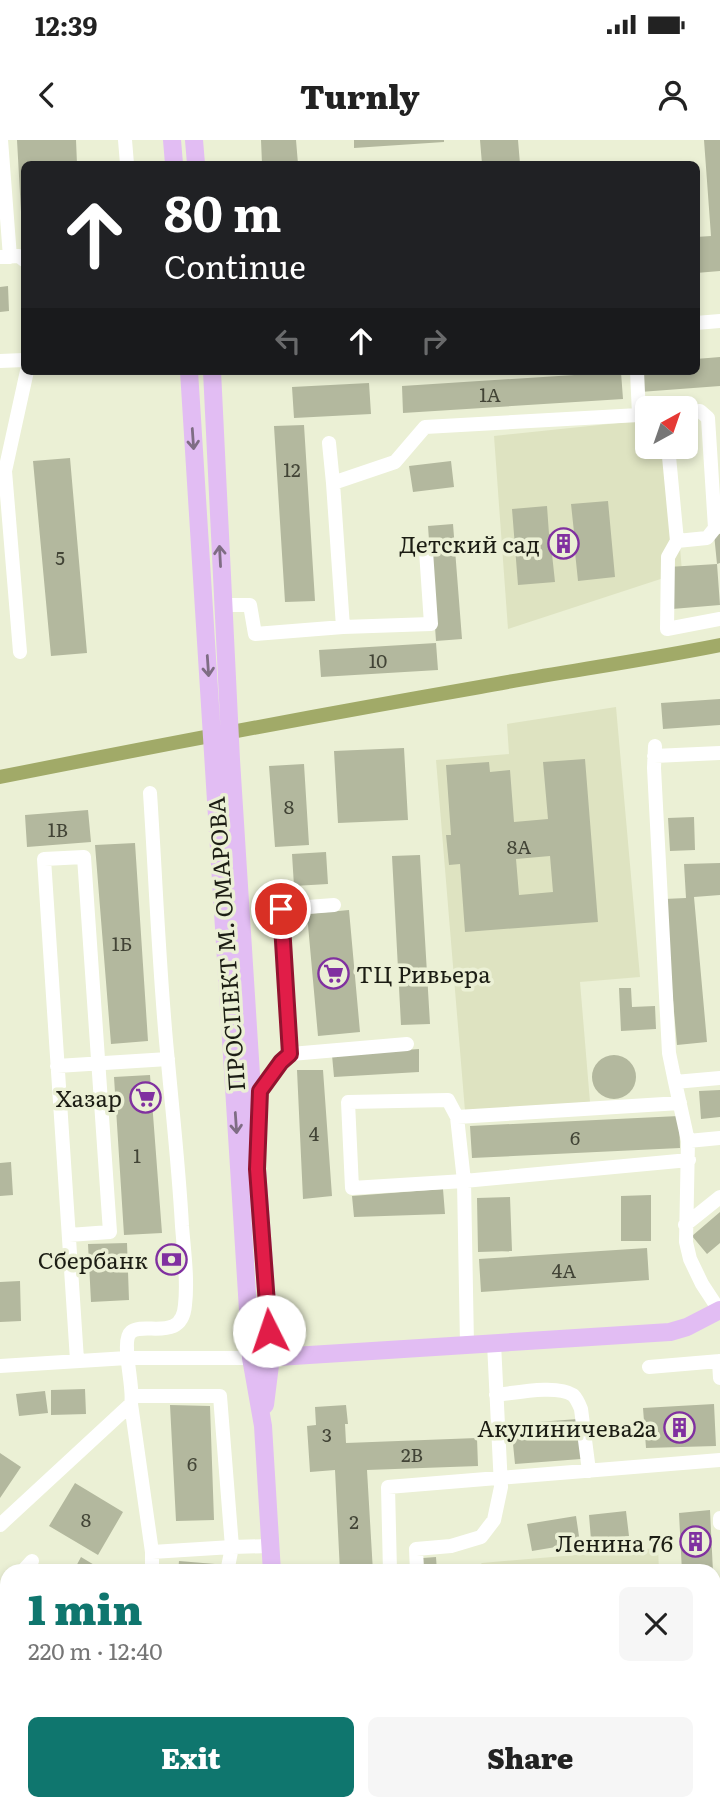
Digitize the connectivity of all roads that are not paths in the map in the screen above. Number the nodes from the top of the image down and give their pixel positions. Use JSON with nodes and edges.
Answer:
{"nodes":[{"id":1,"x":1,"y":140,"type":"edge"},
{"id":2,"x":125,"y":140,"type":"edge"},
{"id":3,"x":172,"y":140,"type":"edge"},
{"id":4,"x":194,"y":140,"type":"edge"},
{"id":5,"x":127,"y":161,"type":"edge"},
{"id":6,"x":174,"y":161,"type":"edge"},
{"id":7,"x":196,"y":161,"type":"edge"},
{"id":8,"x":11,"y":258,"type":"edge"},
{"id":9,"x":720,"y":321,"type":"edge"},
{"id":10,"x":700,"y":323,"type":"edge"},
{"id":11,"x":21,"y":360,"type":"edge"},
{"id":12,"x":0,"y":361,"type":"edge"},
{"id":13,"x":26,"y":375,"type":"edge"},
{"id":14,"x":189,"y":375,"type":"edge"},
{"id":15,"x":212,"y":375,"type":"edge"},
{"id":16,"x":638,"y":375,"type":"edge"},
{"id":17,"x":640,"y":396,"type":"edge"},
{"id":18,"x":698,"y":411,"type":"edge"},
{"id":19,"x":635,"y":415,"type":"edge"},
{"id":20,"x":329,"y":443,"type":"dead end"},
{"id":21,"x":669,"y":459,"type":"edge"},
{"id":22,"x":333,"y":483,"type":"junction"},
{"id":23,"x":677,"y":541,"type":"junction"},
{"id":24,"x":426,"y":551,"type":"dead end"},
{"id":25,"x":222,"y":605,"type":"junction"},
{"id":26,"x":720,"y":619,"type":"edge"},
{"id":27,"x":343,"y":627,"type":"junction"},
{"id":28,"x":20,"y":652,"type":"dead end"},
{"id":29,"x":220,"y":723,"type":"junction"},
{"id":30,"x":720,"y":752,"type":"edge"},
{"id":31,"x":222,"y":761,"type":"junction"},
{"id":32,"x":150,"y":793,"type":"dead end"},
{"id":33,"x":334,"y":905,"type":"dead end"},
{"id":34,"x":407,"y":1044,"type":"dead end"},
{"id":35,"x":290,"y":1054,"type":"junction"},
{"id":36,"x":168,"y":1059,"type":"junction"},
{"id":37,"x":99,"y":1064,"type":"junction"},
{"id":38,"x":57,"y":1066,"type":"junction"},
{"id":39,"x":720,"y":1079,"type":"edge"},
{"id":40,"x":675,"y":1082,"type":"junction"},
{"id":41,"x":680,"y":1103,"type":"junction"},
{"id":42,"x":457,"y":1117,"type":"junction"},
{"id":43,"x":720,"y":1138,"type":"edge"},
{"id":44,"x":688,"y":1141,"type":"junction"},
{"id":45,"x":689,"y":1160,"type":"junction"},
{"id":46,"x":257,"y":1169,"type":"junction"},
{"id":47,"x":464,"y":1181,"type":"junction"},
{"id":48,"x":720,"y":1197,"type":"edge"},
{"id":49,"x":685,"y":1225,"type":"junction"},
{"id":50,"x":69,"y":1235,"type":"junction"},
{"id":51,"x":720,"y":1310,"type":"edge"},
{"id":52,"x":494,"y":1343,"type":"junction"},
{"id":53,"x":467,"y":1345,"type":"junction"},
{"id":54,"x":127,"y":1357,"type":"junction"},
{"id":55,"x":271,"y":1357,"type":"junction"},
{"id":56,"x":251,"y":1358,"type":"junction"},
{"id":57,"x":77,"y":1360,"type":"junction"},
{"id":58,"x":719,"y":1361,"type":"edge"},
{"id":59,"x":0,"y":1366,"type":"edge"},
{"id":60,"x":649,"y":1367,"type":"dead end"},
{"id":61,"x":720,"y":1378,"type":"edge"},
{"id":62,"x":496,"y":1395,"type":"junction"},
{"id":63,"x":132,"y":1400,"type":"junction"},
{"id":64,"x":263,"y":1426,"type":"junction"},
{"id":65,"x":720,"y":1460,"type":"edge"},
{"id":66,"x":589,"y":1471,"type":"junction"},
{"id":67,"x":500,"y":1477,"type":"junction"},
{"id":68,"x":720,"y":1518,"type":"edge"},
{"id":69,"x":720,"y":1523,"type":"edge"},
{"id":70,"x":0,"y":1525,"type":"edge"},
{"id":71,"x":270,"y":1546,"type":"junction"},
{"id":72,"x":233,"y":1547,"type":"junction"},
{"id":73,"x":152,"y":1552,"type":"junction"},
{"id":74,"x":152,"y":1564,"type":"edge"},
{"id":75,"x":229,"y":1564,"type":"edge"},
{"id":76,"x":271,"y":1564,"type":"edge"},
{"id":77,"x":390,"y":1564,"type":"edge"},
{"id":78,"x":417,"y":1564,"type":"edge"}],
"edges":[{"from":1,"to":8,"type":"street"},
{"from":2,"to":5,"type":"street"},
{"from":3,"to":6,"type":"main road"},
{"from":4,"to":7,"type":"main road"},
{"from":9,"to":10,"type":"street"},
{"from":11,"to":12,"type":"street"},
{"from":13,"to":28,"type":"street"},
{"from":14,"to":29,"type":"main road","name":"ПРОСПЕКТ М. ОМАРОВА","one_way":true},
{"from":25,"to":15,"type":"main road","name":"ПРОСПЕКТ М. ОМАРОВА","one_way":true},
{"from":16,"to":17,"type":"street"},
{"from":18,"to":23,"type":"street"},
{"from":19,"to":22,"type":"street"},
{"from":20,"to":22,"type":"street"},
{"from":21,"to":23,"type":"street"},
{"from":22,"to":27,"type":"street"},
{"from":23,"to":26,"type":"street"},
{"from":24,"to":27,"type":"street"},
{"from":25,"to":27,"type":"street"},
{"from":25,"to":29,"type":"main road","name":"ПРОСПЕКТ М. ОМАРОВА"},
{"from":29,"to":31,"type":"main road","name":"ПРОСПЕКТ М. ОМАРОВА"},
{"from":30,"to":40,"type":"street"},
{"from":31,"to":46,"type":"main road","name":"ПРОСПЕКТ М. ОМАРОВА"},
{"from":31,"to":56,"type":"main road","name":"ПРОСПЕКТ М. ОМАРОВА","one_way":true},
{"from":32,"to":36,"type":"street"},
{"from":33,"to":35,"type":"street"},
{"from":34,"to":35,"type":"street"},
{"from":35,"to":46,"type":"street"},
{"from":36,"to":37,"type":"street"},
{"from":36,"to":54,"type":"street"},
{"from":37,"to":38,"type":"street"},
{"from":37,"to":38,"type":"street"},
{"from":37,"to":50,"type":"street"},
{"from":38,"to":50,"type":"street"},
{"from":39,"to":40,"type":"street"},
{"from":40,"to":41,"type":"street"},
{"from":41,"to":42,"type":"street"},
{"from":41,"to":44,"type":"street"},
{"from":42,"to":47,"type":"street"},
{"from":42,"to":47,"type":"street"},
{"from":43,"to":44,"type":"street"},
{"from":44,"to":45,"type":"street"},
{"from":45,"to":47,"type":"street"},
{"from":45,"to":49,"type":"street"},
{"from":46,"to":55,"type":"main road","name":"ПРОСПЕКТ М. ОМАРОВА"},
{"from":47,"to":53,"type":"street"},
{"from":48,"to":49,"type":"street"},
{"from":49,"to":51,"type":"street"},
{"from":50,"to":57,"type":"street"},
{"from":51,"to":52,"type":"main road"},
{"from":52,"to":53,"type":"main road"},
{"from":52,"to":62,"type":"street"},
{"from":53,"to":55,"type":"main road"},
{"from":54,"to":56,"type":"street"},
{"from":54,"to":57,"type":"street"},
{"from":54,"to":63,"type":"street"},
{"from":55,"to":56,"type":"main road"},
{"from":55,"to":64,"type":"main road","name":"ПРОСПЕКТ М. ОМАРОВА"},
{"from":56,"to":64,"type":"main road","name":"ПРОСПЕКТ М. ОМАРОВА"},
{"from":57,"to":59,"type":"street"},
{"from":58,"to":60,"type":"street"},
{"from":58,"to":61,"type":"street"},
{"from":62,"to":66,"type":"street"},
{"from":62,"to":67,"type":"street"},
{"from":63,"to":70,"type":"street"},
{"from":63,"to":72,"type":"street"},
{"from":63,"to":73,"type":"street"},
{"from":64,"to":71,"type":"main road"},
{"from":65,"to":66,"type":"street"},
{"from":66,"to":67,"type":"street"},
{"from":67,"to":77,"type":"street"},
{"from":67,"to":78,"type":"street"},
{"from":68,"to":69,"type":"street"},
{"from":71,"to":72,"type":"street"},
{"from":71,"to":76,"type":"main road"},
{"from":72,"to":73,"type":"street"},
{"from":72,"to":75,"type":"street"},
{"from":73,"to":74,"type":"street"}]}
